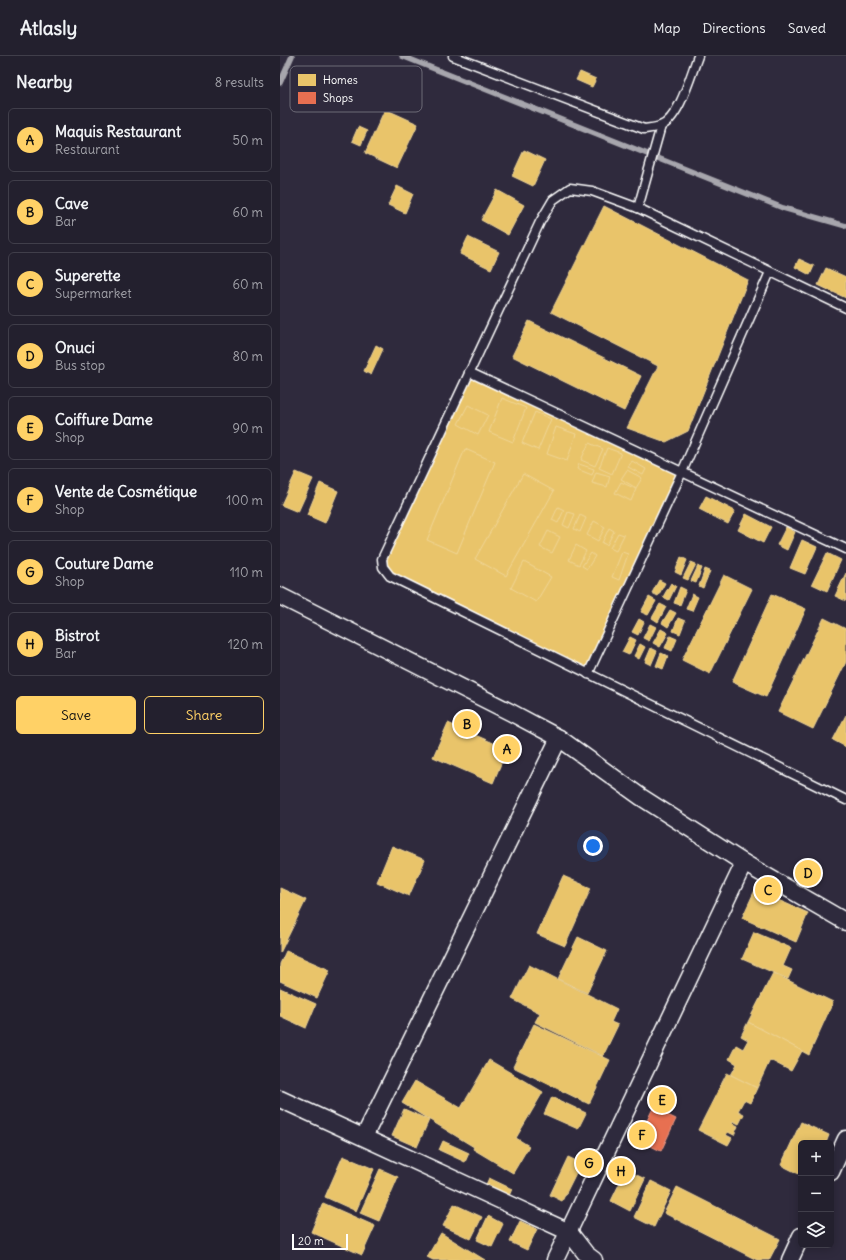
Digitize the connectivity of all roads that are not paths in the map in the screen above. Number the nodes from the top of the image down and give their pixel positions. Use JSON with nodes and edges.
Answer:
{"nodes":[{"id":1,"x":454,"y":56,"type":"edge"},
{"id":2,"x":698,"y":56,"type":"edge"},
{"id":3,"x":661,"y":126,"type":"junction"},
{"id":4,"x":638,"y":208,"type":"junction"},
{"id":5,"x":770,"y":272,"type":"junction"},
{"id":6,"x":846,"y":308,"type":"edge"},
{"id":7,"x":469,"y":372,"type":"junction"},
{"id":8,"x":682,"y":472,"type":"junction"},
{"id":9,"x":846,"y":549,"type":"edge"},
{"id":10,"x":280,"y":596,"type":"edge"},
{"id":11,"x":588,"y":674,"type":"junction"},
{"id":12,"x":559,"y":738,"type":"junction"},
{"id":13,"x":846,"y":800,"type":"edge"},
{"id":14,"x":744,"y":863,"type":"junction"},
{"id":15,"x":846,"y":922,"type":"edge"},
{"id":16,"x":280,"y":1099,"type":"edge"},
{"id":17,"x":364,"y":1137,"type":"junction"},
{"id":18,"x":846,"y":1139,"type":"edge"},
{"id":19,"x":834,"y":1165,"type":"edge"},
{"id":20,"x":569,"y":1232,"type":"junction"},
{"id":21,"x":798,"y":1243,"type":"edge"},
{"id":22,"x":555,"y":1260,"type":"edge"},
{"id":23,"x":594,"y":1260,"type":"edge"},
{"id":24,"x":790,"y":1260,"type":"edge"}],
"edges":[{"from":1,"to":3,"type":"lane"},
{"from":2,"to":3,"type":"lane"},
{"from":3,"to":4,"type":"lane"},
{"from":4,"to":5,"type":"lane"},
{"from":4,"to":7,"type":"lane"},
{"from":5,"to":6,"type":"lane"},
{"from":5,"to":8,"type":"lane"},
{"from":7,"to":8,"type":"lane"},
{"from":7,"to":11,"type":"lane"},
{"from":8,"to":9,"type":"lane"},
{"from":8,"to":11,"type":"lane"},
{"from":10,"to":12,"type":"street"},
{"from":11,"to":13,"type":"lane"},
{"from":12,"to":14,"type":"street"},
{"from":12,"to":17,"type":"street"},
{"from":14,"to":15,"type":"street"},
{"from":14,"to":20,"type":"street"},
{"from":16,"to":17,"type":"street"},
{"from":17,"to":20,"type":"street"},
{"from":18,"to":19,"type":"street"},
{"from":20,"to":22,"type":"street"},
{"from":20,"to":23,"type":"street"},
{"from":21,"to":24,"type":"street"}]}
